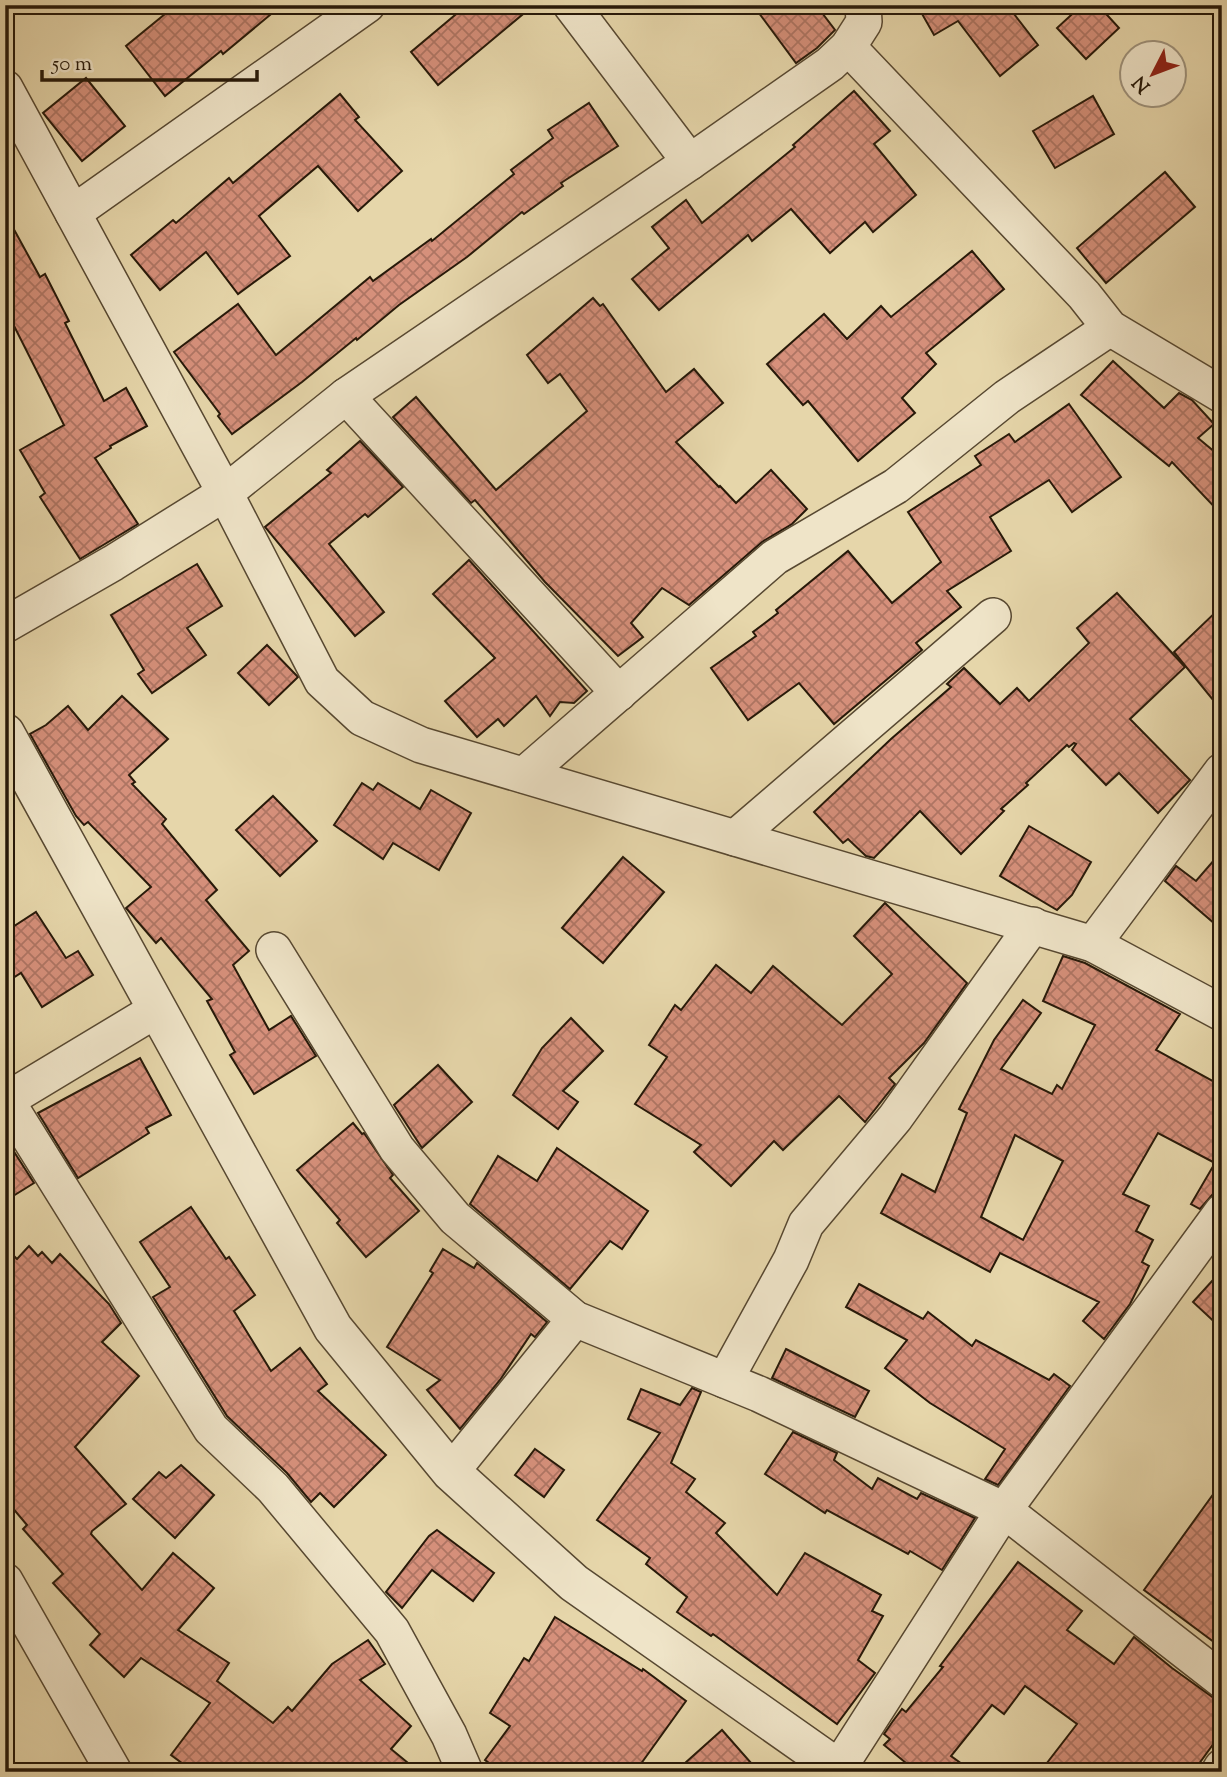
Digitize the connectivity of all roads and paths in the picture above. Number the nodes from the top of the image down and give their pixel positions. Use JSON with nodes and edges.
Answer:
{"nodes":[{"id":1,"x":367,"y":5,"type":"edge"},
{"id":2,"x":571,"y":5,"type":"edge"},
{"id":3,"x":863,"y":5,"type":"edge"},
{"id":4,"x":848,"y":47,"type":"junction"},
{"id":5,"x":5,"y":88,"type":"edge"},
{"id":6,"x":691,"y":162,"type":"junction"},
{"id":7,"x":73,"y":213,"type":"junction"},
{"id":8,"x":1110,"y":328,"type":"junction"},
{"id":9,"x":1222,"y":395,"type":"edge"},
{"id":10,"x":346,"y":396,"type":"junction"},
{"id":11,"x":225,"y":493,"type":"junction"},
{"id":12,"x":993,"y":616,"type":"dead end"},
{"id":13,"x":5,"y":625,"type":"edge"},
{"id":14,"x":619,"y":693,"type":"junction"},
{"id":15,"x":5,"y":733,"type":"edge"},
{"id":16,"x":1222,"y":771,"type":"edge"},
{"id":17,"x":524,"y":775,"type":"junction"},
{"id":18,"x":735,"y":838,"type":"junction"},
{"id":19,"x":1032,"y":925,"type":"junction"},
{"id":20,"x":1093,"y":944,"type":"junction"},
{"id":21,"x":274,"y":950,"type":"dead end"},
{"id":22,"x":156,"y":1010,"type":"junction"},
{"id":23,"x":1222,"y":1013,"type":"edge"},
{"id":24,"x":6,"y":1100,"type":"edge"},
{"id":25,"x":1222,"y":1212,"type":"edge"},
{"id":26,"x":575,"y":1319,"type":"junction"},
{"id":27,"x":725,"y":1380,"type":"junction"},
{"id":28,"x":451,"y":1472,"type":"junction"},
{"id":29,"x":1004,"y":1510,"type":"junction"},
{"id":30,"x":5,"y":1580,"type":"edge"},
{"id":31,"x":1222,"y":1680,"type":"edge"},
{"id":32,"x":1222,"y":1767,"type":"edge"},
{"id":33,"x":839,"y":1771,"type":"edge"},
{"id":34,"x":114,"y":1772,"type":"edge"},
{"id":35,"x":465,"y":1772,"type":"edge"},
{"id":36,"x":1219,"y":1772,"type":"edge"}],
"edges":[{"from":1,"to":7,"type":"street"},
{"from":2,"to":6,"type":"street"},
{"from":3,"to":4,"type":"street"},
{"from":4,"to":6,"type":"street"},
{"from":4,"to":8,"type":"street"},
{"from":5,"to":7,"type":"street"},
{"from":6,"to":10,"type":"street"},
{"from":7,"to":11,"type":"street"},
{"from":8,"to":9,"type":"street"},
{"from":8,"to":14,"type":"street"},
{"from":10,"to":11,"type":"street"},
{"from":10,"to":14,"type":"street"},
{"from":11,"to":13,"type":"street"},
{"from":11,"to":17,"type":"street"},
{"from":12,"to":18,"type":"street"},
{"from":14,"to":17,"type":"street"},
{"from":15,"to":22,"type":"street"},
{"from":16,"to":20,"type":"street"},
{"from":17,"to":18,"type":"street"},
{"from":18,"to":19,"type":"street"},
{"from":19,"to":20,"type":"street"},
{"from":19,"to":27,"type":"street"},
{"from":20,"to":23,"type":"street"},
{"from":21,"to":26,"type":"street"},
{"from":22,"to":24,"type":"street"},
{"from":22,"to":28,"type":"street"},
{"from":24,"to":35,"type":"street"},
{"from":25,"to":29,"type":"street"},
{"from":26,"to":27,"type":"street"},
{"from":26,"to":28,"type":"street"},
{"from":27,"to":29,"type":"street"},
{"from":28,"to":33,"type":"street"},
{"from":29,"to":31,"type":"street"},
{"from":29,"to":33,"type":"street"},
{"from":30,"to":34,"type":"street"},
{"from":32,"to":36,"type":"street"}]}
